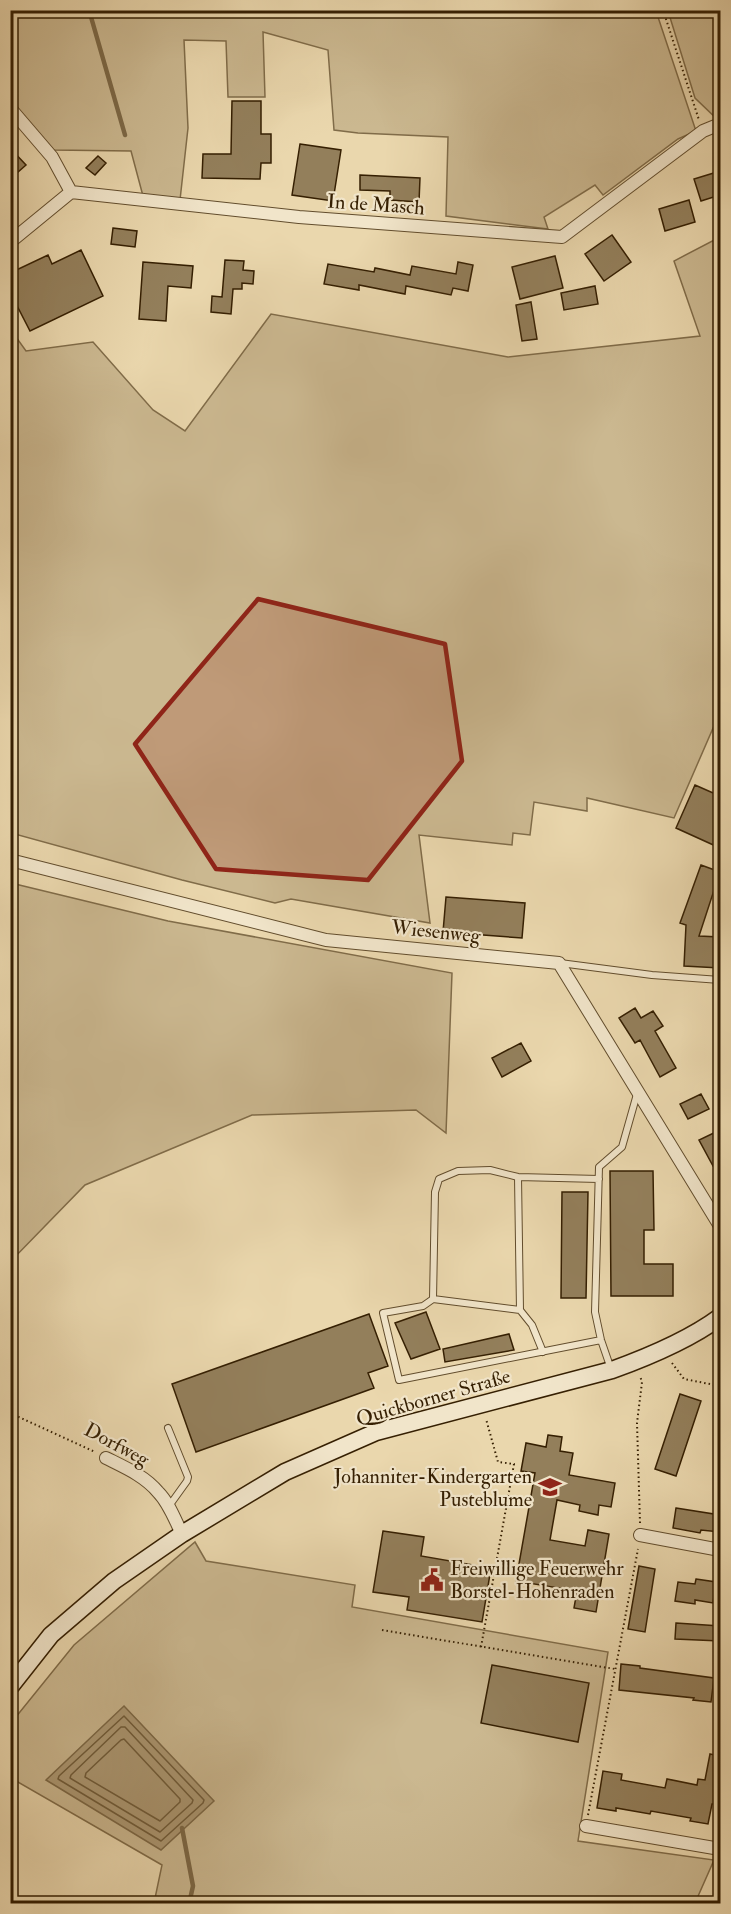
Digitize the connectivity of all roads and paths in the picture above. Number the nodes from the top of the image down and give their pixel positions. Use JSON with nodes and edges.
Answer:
{"nodes":[{"id":1,"x":663,"y":10,"type":"edge"},
{"id":2,"x":10,"y":108,"type":"edge"},
{"id":3,"x":720,"y":124,"type":"edge"},
{"id":4,"x":703,"y":131,"type":"junction"},
{"id":5,"x":71,"y":192,"type":"junction"},
{"id":6,"x":10,"y":242,"type":"edge"},
{"id":7,"x":10,"y":860,"type":"edge"},
{"id":8,"x":559,"y":963,"type":"junction"},
{"id":9,"x":720,"y":980,"type":"edge"},
{"id":10,"x":638,"y":1092,"type":"junction"},
{"id":11,"x":518,"y":1177,"type":"junction"},
{"id":12,"x":599,"y":1179,"type":"junction"},
{"id":13,"x":720,"y":1226,"type":"edge"},
{"id":14,"x":433,"y":1299,"type":"junction"},
{"id":15,"x":520,"y":1310,"type":"junction"},
{"id":16,"x":720,"y":1317,"type":"edge"},
{"id":17,"x":601,"y":1340,"type":"junction"},
{"id":18,"x":663,"y":1350,"type":"junction"},
{"id":19,"x":543,"y":1352,"type":"junction"},
{"id":20,"x":637,"y":1361,"type":"junction"},
{"id":21,"x":612,"y":1370,"type":"junction"},
{"id":22,"x":720,"y":1386,"type":"edge"},
{"id":23,"x":482,"y":1403,"type":"junction"},
{"id":24,"x":10,"y":1413,"type":"edge"},
{"id":25,"x":168,"y":1428,"type":"dead end"},
{"id":26,"x":106,"y":1458,"type":"joint"},
{"id":27,"x":168,"y":1506,"type":"junction"},
{"id":28,"x":182,"y":1534,"type":"junction"},
{"id":29,"x":640,"y":1535,"type":"junction"},
{"id":30,"x":720,"y":1550,"type":"edge"},
{"id":31,"x":382,"y":1630,"type":"dead end"},
{"id":32,"x":481,"y":1647,"type":"junction"},
{"id":33,"x":615,"y":1669,"type":"junction"},
{"id":34,"x":10,"y":1687,"type":"edge"},
{"id":35,"x":586,"y":1826,"type":"joint"},
{"id":36,"x":720,"y":1849,"type":"edge"},
{"id":37,"x":720,"y":1893,"type":"edge"},
{"id":38,"x":716,"y":1904,"type":"edge"}],
"edges":[{"from":1,"to":4,"type":"path"},
{"from":2,"to":5,"type":"street"},
{"from":3,"to":4,"type":"street","name":"In de Masch"},
{"from":4,"to":5,"type":"street","name":"In de Masch"},
{"from":5,"to":6,"type":"street"},
{"from":7,"to":8,"type":"street","name":"Wiesenweg"},
{"from":8,"to":9,"type":"lane"},
{"from":8,"to":10,"type":"street"},
{"from":10,"to":12,"type":"lane"},
{"from":10,"to":13,"type":"street"},
{"from":11,"to":12,"type":"lane"},
{"from":11,"to":14,"type":"lane"},
{"from":11,"to":15,"type":"lane"},
{"from":12,"to":17,"type":"lane"},
{"from":14,"to":15,"type":"lane"},
{"from":14,"to":19,"type":"lane"},
{"from":15,"to":19,"type":"lane"},
{"from":16,"to":18,"type":"main road","name":"Quickborner Straße"},
{"from":17,"to":19,"type":"lane"},
{"from":17,"to":21,"type":"lane"},
{"from":18,"to":20,"type":"main road","name":"Quickborner Straße"},
{"from":18,"to":22,"type":"path"},
{"from":20,"to":21,"type":"main road","name":"Quickborner Straße"},
{"from":20,"to":29,"type":"path"},
{"from":21,"to":23,"type":"main road","name":"Quickborner Straße"},
{"from":23,"to":28,"type":"main road","name":"Quickborner Straße"},
{"from":23,"to":32,"type":"path"},
{"from":24,"to":26,"type":"path","name":"Dorfweg"},
{"from":25,"to":27,"type":"lane"},
{"from":26,"to":27,"type":"street","name":"Dorfweg"},
{"from":27,"to":28,"type":"street","name":"Dorfweg"},
{"from":28,"to":34,"type":"main road","name":"Quickborner Straße"},
{"from":29,"to":30,"type":"street"},
{"from":29,"to":33,"type":"path"},
{"from":31,"to":32,"type":"path"},
{"from":32,"to":33,"type":"path"},
{"from":33,"to":35,"type":"path"},
{"from":35,"to":36,"type":"street"},
{"from":37,"to":38,"type":"path"}]}
